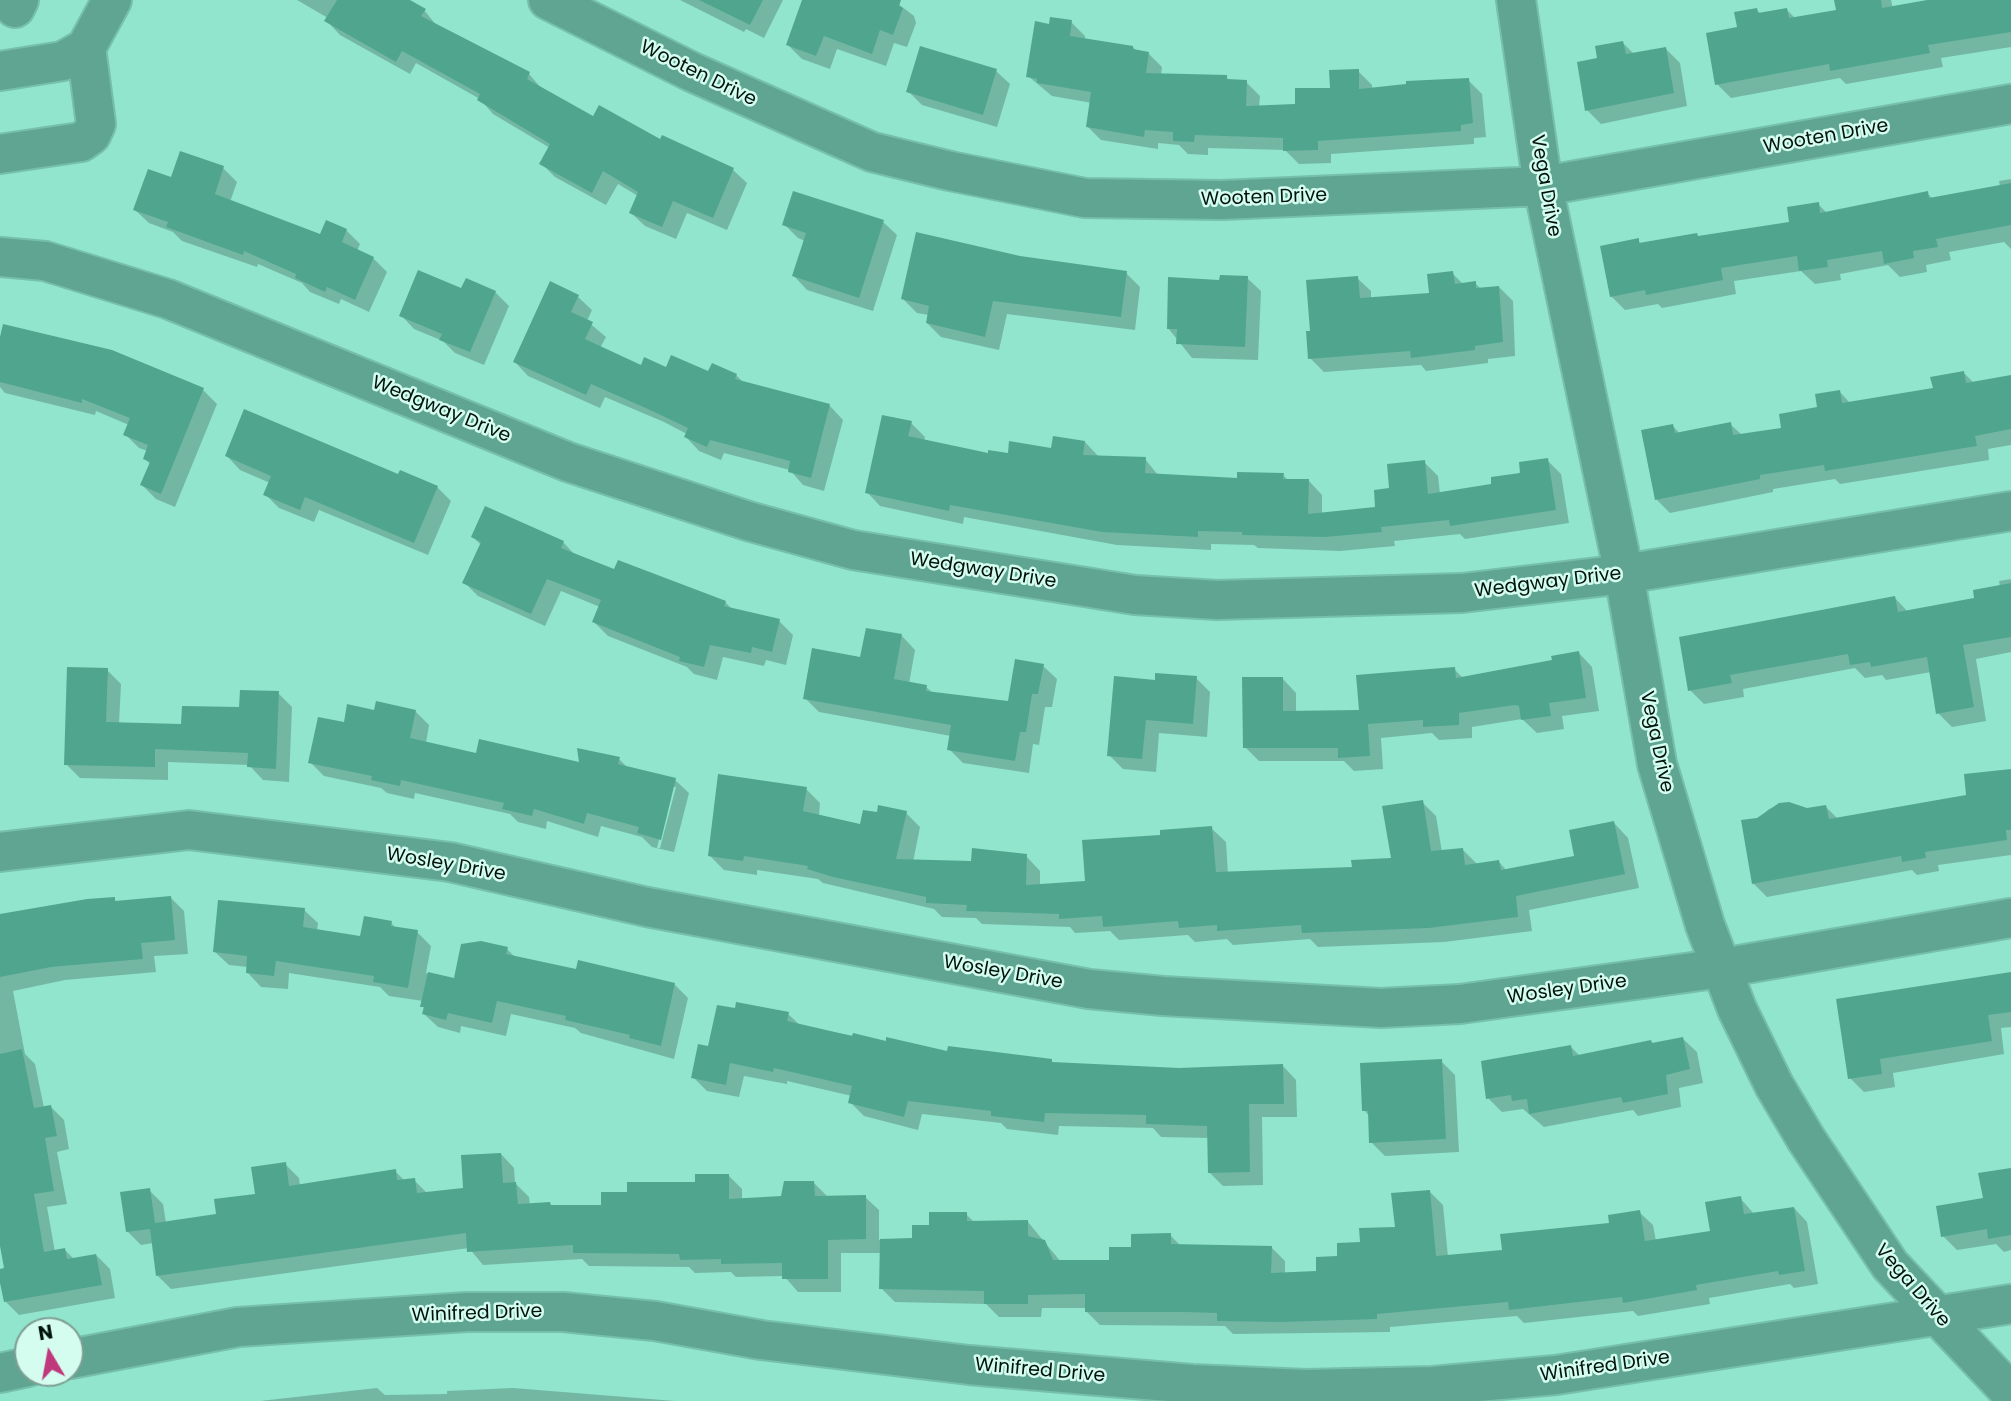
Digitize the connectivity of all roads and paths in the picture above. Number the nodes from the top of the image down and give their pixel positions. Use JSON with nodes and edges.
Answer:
{"nodes":[{"id":1,"x":112,"y":0,"type":"edge"},
{"id":2,"x":548,"y":0,"type":"edge"},
{"id":3,"x":1516,"y":0,"type":"edge"},
{"id":4,"x":86,"y":48,"type":"junction"},
{"id":5,"x":0,"y":71,"type":"edge"},
{"id":6,"x":2011,"y":104,"type":"edge"},
{"id":7,"x":0,"y":155,"type":"edge"},
{"id":8,"x":1543,"y":186,"type":"junction"},
{"id":9,"x":0,"y":257,"type":"edge"},
{"id":10,"x":2011,"y":511,"type":"edge"},
{"id":11,"x":1624,"y":574,"type":"junction"},
{"id":12,"x":0,"y":852,"type":"edge"},
{"id":13,"x":2011,"y":918,"type":"edge"},
{"id":14,"x":1722,"y":968,"type":"junction"},
{"id":15,"x":2011,"y":1304,"type":"edge"},
{"id":16,"x":1939,"y":1317,"type":"junction"},
{"id":17,"x":84,"y":1356,"type":"edge"},
{"id":18,"x":1192,"y":1393,"type":"edge"},
{"id":19,"x":2011,"y":1393,"type":"edge"}],
"edges":[{"from":1,"to":4,"type":"street"},
{"from":2,"to":8,"type":"street","name":"Wooten Drive"},
{"from":3,"to":8,"type":"street","name":"Vega Drive"},
{"from":4,"to":5,"type":"street"},
{"from":4,"to":7,"type":"street"},
{"from":6,"to":8,"type":"street","name":"Wooten Drive"},
{"from":8,"to":11,"type":"street","name":"Vega Drive"},
{"from":9,"to":11,"type":"street","name":"Wedgway Drive"},
{"from":10,"to":11,"type":"street","name":"Wedgway Drive"},
{"from":11,"to":14,"type":"street","name":"Vega Drive"},
{"from":12,"to":14,"type":"street","name":"Wosley Drive"},
{"from":13,"to":14,"type":"street","name":"Wosley Drive"},
{"from":14,"to":16,"type":"street","name":"Vega Drive"},
{"from":15,"to":16,"type":"street","name":"Winifred Drive"},
{"from":16,"to":18,"type":"street","name":"Winifred Drive"},
{"from":16,"to":19,"type":"street","name":"Vega Drive"},
{"from":17,"to":18,"type":"street","name":"Winifred Drive"}]}
